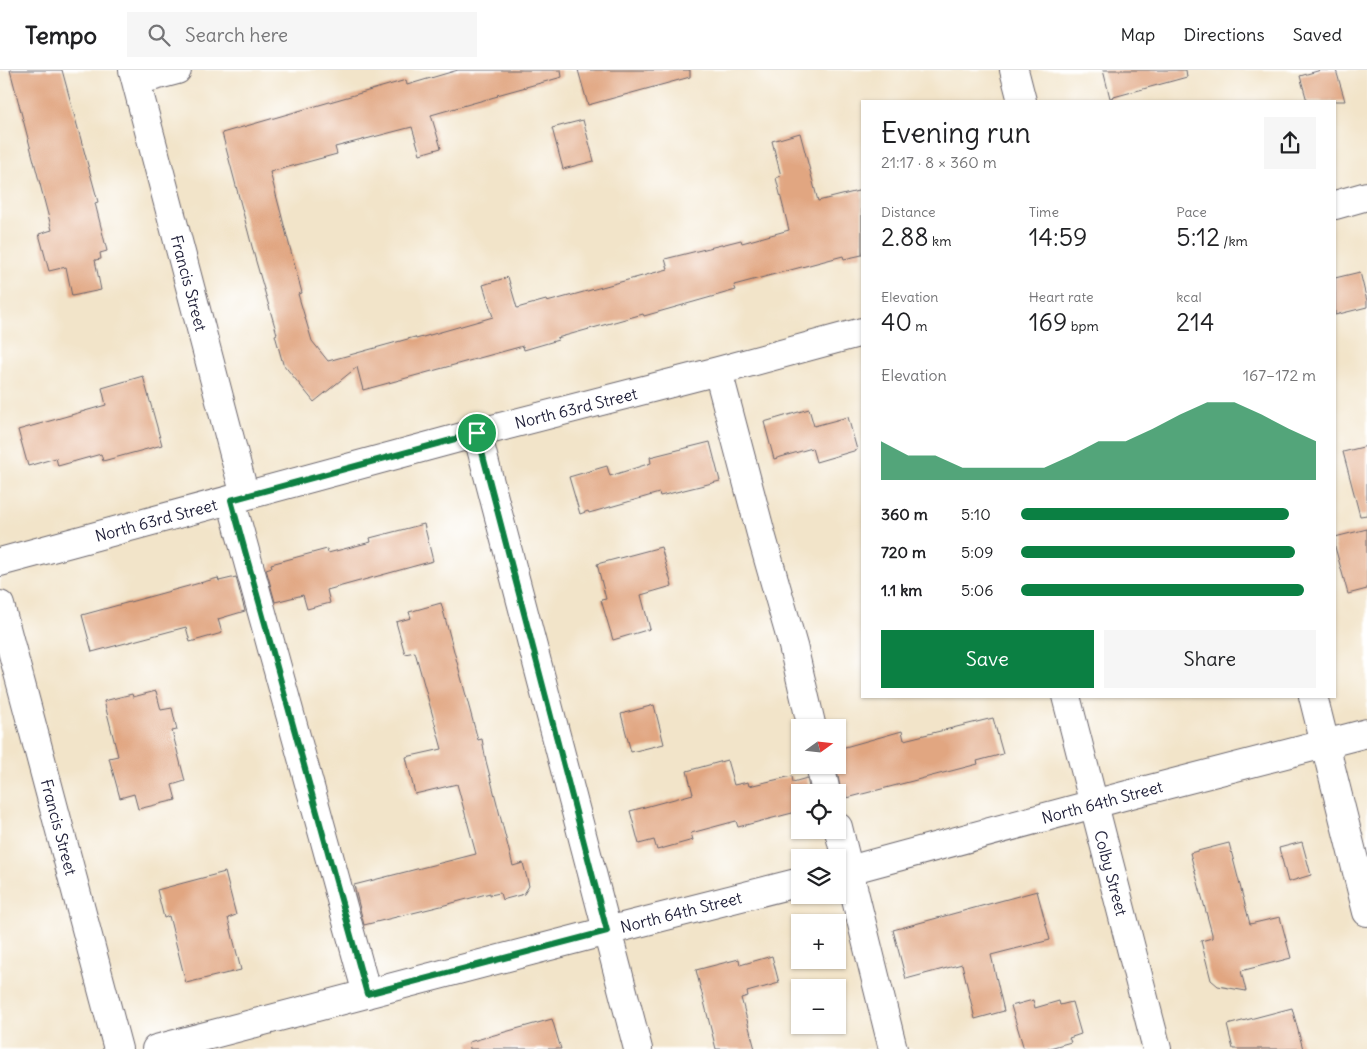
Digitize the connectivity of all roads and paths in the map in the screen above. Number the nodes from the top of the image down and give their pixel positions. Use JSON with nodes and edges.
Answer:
{"nodes":[{"id":1,"x":177,"y":70,"type":"edge"},
{"id":2,"x":1014,"y":70,"type":"edge"},
{"id":3,"x":134,"y":76,"type":"edge"},
{"id":4,"x":1022,"y":100,"type":"edge"},
{"id":5,"x":1367,"y":196,"type":"edge"},
{"id":6,"x":1336,"y":205,"type":"edge"},
{"id":7,"x":861,"y":332,"type":"edge"},
{"id":8,"x":718,"y":371,"type":"junction"},
{"id":9,"x":477,"y":433,"type":"junction"},
{"id":10,"x":238,"y":498,"type":"junction"},
{"id":11,"x":0,"y":562,"type":"edge"},
{"id":12,"x":0,"y":604,"type":"edge"},
{"id":13,"x":1067,"y":698,"type":"edge"},
{"id":14,"x":1314,"y":698,"type":"edge"},
{"id":15,"x":810,"y":719,"type":"edge"},
{"id":16,"x":1367,"y":733,"type":"edge"},
{"id":17,"x":1325,"y":744,"type":"junction"},
{"id":18,"x":1094,"y":804,"type":"junction"},
{"id":19,"x":846,"y":870,"type":"edge"},
{"id":20,"x":846,"y":882,"type":"edge"},
{"id":21,"x":791,"y":884,"type":"edge"},
{"id":22,"x":1367,"y":912,"type":"edge"},
{"id":23,"x":607,"y":931,"type":"junction"},
{"id":24,"x":367,"y":994,"type":"junction"},
{"id":25,"x":118,"y":1049,"type":"edge"},
{"id":26,"x":156,"y":1049,"type":"edge"},
{"id":27,"x":638,"y":1049,"type":"edge"},
{"id":28,"x":893,"y":1049,"type":"edge"},
{"id":29,"x":1157,"y":1049,"type":"edge"}],
"edges":[{"from":1,"to":3,"type":"street"},
{"from":2,"to":4,"type":"street"},
{"from":3,"to":10,"type":"street","name":"Francis Street"},
{"from":5,"to":6,"type":"street"},
{"from":7,"to":8,"type":"street","name":"North 63rd Street"},
{"from":8,"to":9,"type":"street","name":"North 63rd Street"},
{"from":8,"to":15,"type":"street"},
{"from":9,"to":10,"type":"street","name":"North 63rd Street"},
{"from":9,"to":23,"type":"street"},
{"from":10,"to":11,"type":"street","name":"North 63rd Street"},
{"from":10,"to":24,"type":"street","name":"Francis Street"},
{"from":12,"to":25,"type":"street","name":"Francis Street"},
{"from":13,"to":18,"type":"street","name":"Colby Street"},
{"from":14,"to":17,"type":"street"},
{"from":16,"to":17,"type":"street","name":"North 64th Street"},
{"from":17,"to":18,"type":"street","name":"North 64th Street"},
{"from":17,"to":22,"type":"street"},
{"from":18,"to":19,"type":"street","name":"North 64th Street"},
{"from":18,"to":29,"type":"street","name":"Colby Street"},
{"from":20,"to":28,"type":"street"},
{"from":21,"to":23,"type":"street","name":"North 64th Street"},
{"from":23,"to":24,"type":"street","name":"North 64th Street"},
{"from":23,"to":27,"type":"street"},
{"from":24,"to":26,"type":"street","name":"North 64th Street"}]}
